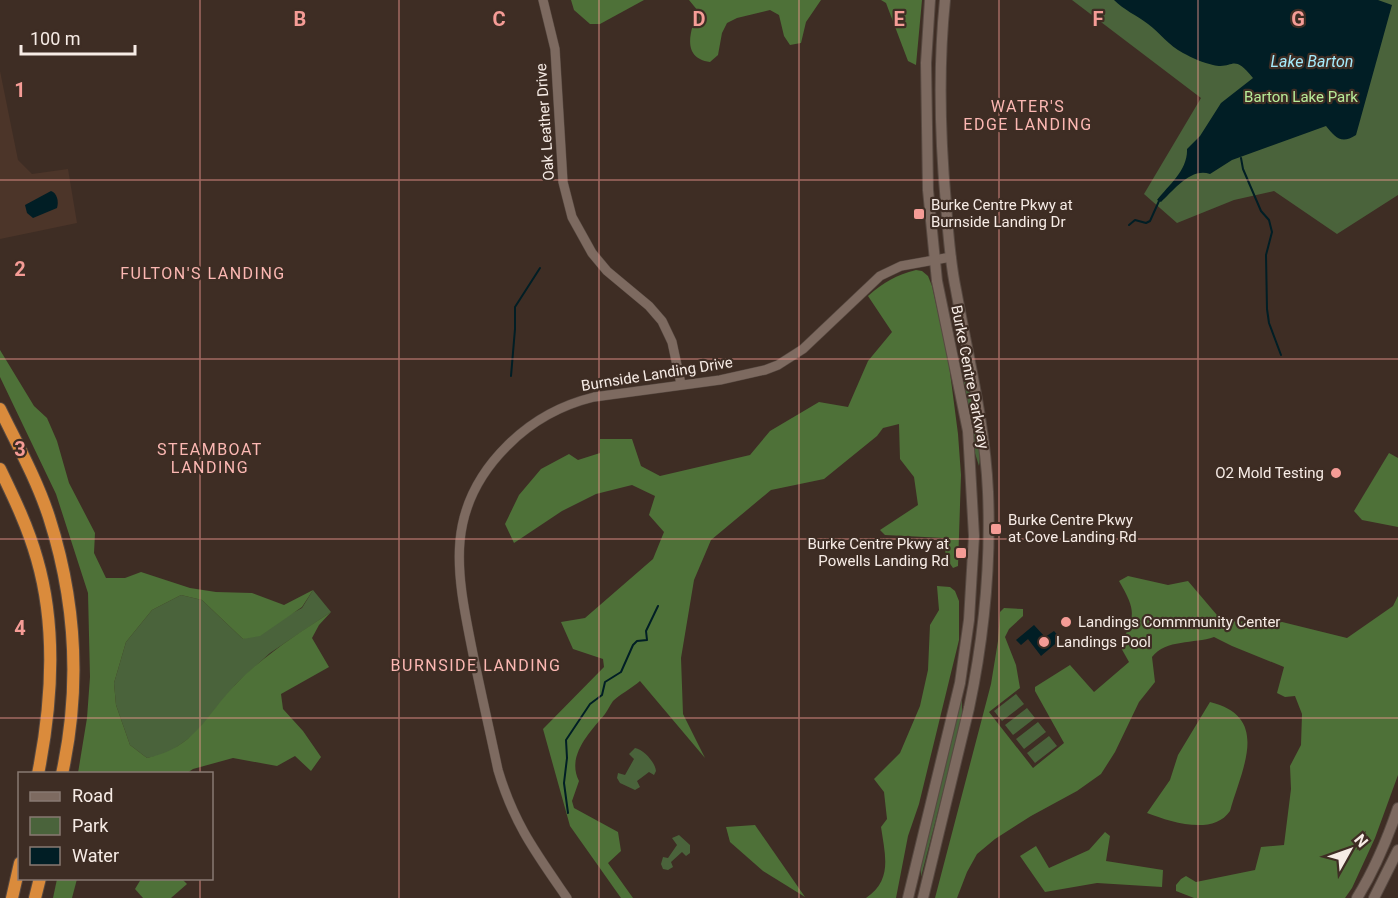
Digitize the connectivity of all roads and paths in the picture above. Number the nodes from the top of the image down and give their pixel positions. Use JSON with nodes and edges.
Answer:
{"nodes":[{"id":1,"x":543,"y":0,"type":"edge"},
{"id":2,"x":930,"y":0,"type":"edge"},
{"id":3,"x":945,"y":0,"type":"edge"},
{"id":4,"x":951,"y":257,"type":"junction"},
{"id":5,"x":935,"y":259,"type":"junction"},
{"id":6,"x":681,"y":384,"type":"junction"},
{"id":7,"x":0,"y":409,"type":"edge"},
{"id":8,"x":0,"y":469,"type":"edge"},
{"id":9,"x":38,"y":772,"type":"edge"},
{"id":10,"x":62,"y":772,"type":"edge"},
{"id":11,"x":1398,"y":808,"type":"edge"},
{"id":12,"x":1398,"y":850,"type":"edge"},
{"id":13,"x":18,"y":871,"type":"edge"},
{"id":14,"x":40,"y":880,"type":"edge"},
{"id":15,"x":12,"y":898,"type":"edge"},
{"id":16,"x":36,"y":898,"type":"edge"},
{"id":17,"x":567,"y":898,"type":"edge"},
{"id":18,"x":908,"y":898,"type":"edge"},
{"id":19,"x":923,"y":898,"type":"edge"},
{"id":20,"x":1357,"y":898,"type":"edge"},
{"id":21,"x":1374,"y":898,"type":"edge"}],
"edges":[{"from":1,"to":6,"type":"street","name":"Oak Leather Drive"},
{"from":2,"to":5,"type":"main road","name":"Burke Centre Parkway"},
{"from":3,"to":4,"type":"main road","name":"Burke Centre Parkway"},
{"from":4,"to":5,"type":"street","name":"Burnside Landing Drive"},
{"from":4,"to":19,"type":"main road","name":"Burke Centre Parkway"},
{"from":5,"to":6,"type":"street","name":"Burnside Landing Drive"},
{"from":5,"to":18,"type":"main road","name":"Burke Centre Parkway"},
{"from":6,"to":17,"type":"street","name":"Burnside Landing Drive"},
{"from":7,"to":10,"type":"highway"},
{"from":8,"to":9,"type":"highway"},
{"from":11,"to":20,"type":"main road"},
{"from":12,"to":21,"type":"main road"},
{"from":13,"to":15,"type":"highway"},
{"from":14,"to":16,"type":"highway"}]}
